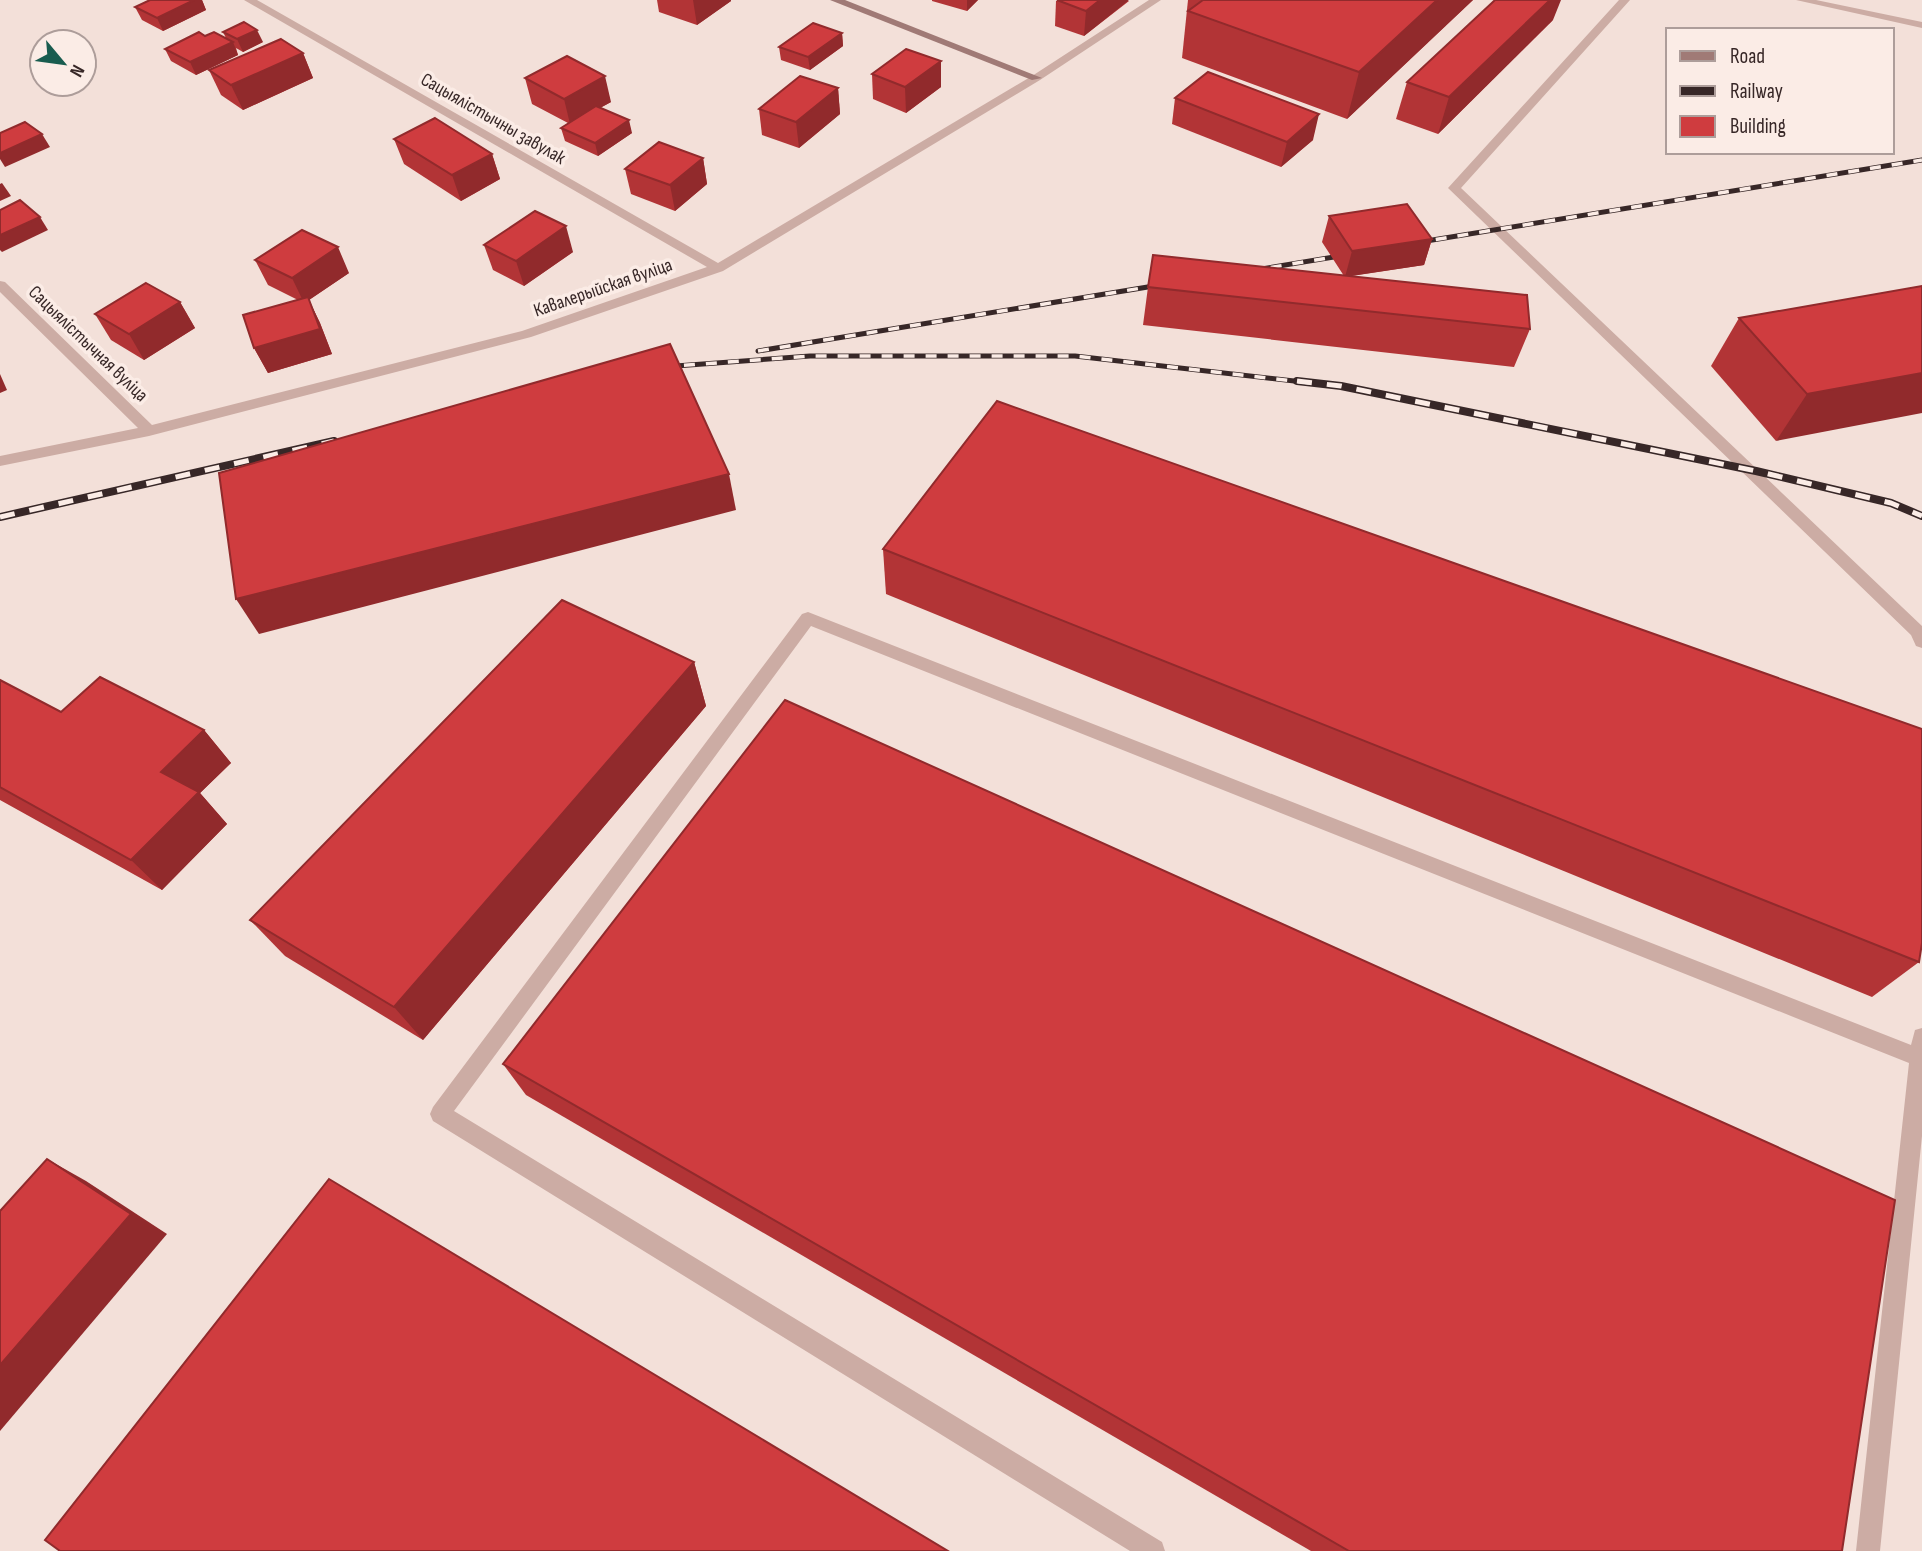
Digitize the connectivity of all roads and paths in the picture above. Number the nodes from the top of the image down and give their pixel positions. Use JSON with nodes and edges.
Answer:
{"nodes":[{"id":1,"x":250,"y":0,"type":"edge"},
{"id":2,"x":835,"y":0,"type":"edge"},
{"id":3,"x":1156,"y":0,"type":"edge"},
{"id":4,"x":1625,"y":0,"type":"edge"},
{"id":5,"x":1801,"y":0,"type":"edge"},
{"id":6,"x":1922,"y":25,"type":"edge"},
{"id":7,"x":1036,"y":78,"type":"junction"},
{"id":8,"x":718,"y":268,"type":"junction"},
{"id":9,"x":0,"y":285,"type":"edge"},
{"id":10,"x":149,"y":431,"type":"junction"},
{"id":11,"x":0,"y":461,"type":"edge"},
{"id":12,"x":1922,"y":642,"type":"edge"},
{"id":13,"x":1921,"y":1048,"type":"edge"},
{"id":14,"x":1153,"y":1551,"type":"edge"},
{"id":15,"x":1868,"y":1551,"type":"edge"}],
"edges":[{"from":1,"to":8,"type":"street","name":"Сацыялістычны завулак"},
{"from":2,"to":7,"type":"street"},
{"from":3,"to":7,"type":"street","name":"Кавалерыйская вуліца"},
{"from":4,"to":12,"type":"street"},
{"from":5,"to":6,"type":"street"},
{"from":7,"to":8,"type":"street","name":"Кавалерыйская вуліца"},
{"from":8,"to":10,"type":"street","name":"Кавалерыйская вуліца"},
{"from":9,"to":10,"type":"street","name":"Сацыялістычная вуліца"},
{"from":10,"to":11,"type":"street","name":"Кавалерыйская вуліца"},
{"from":13,"to":14,"type":"street"},
{"from":13,"to":15,"type":"street"}]}
